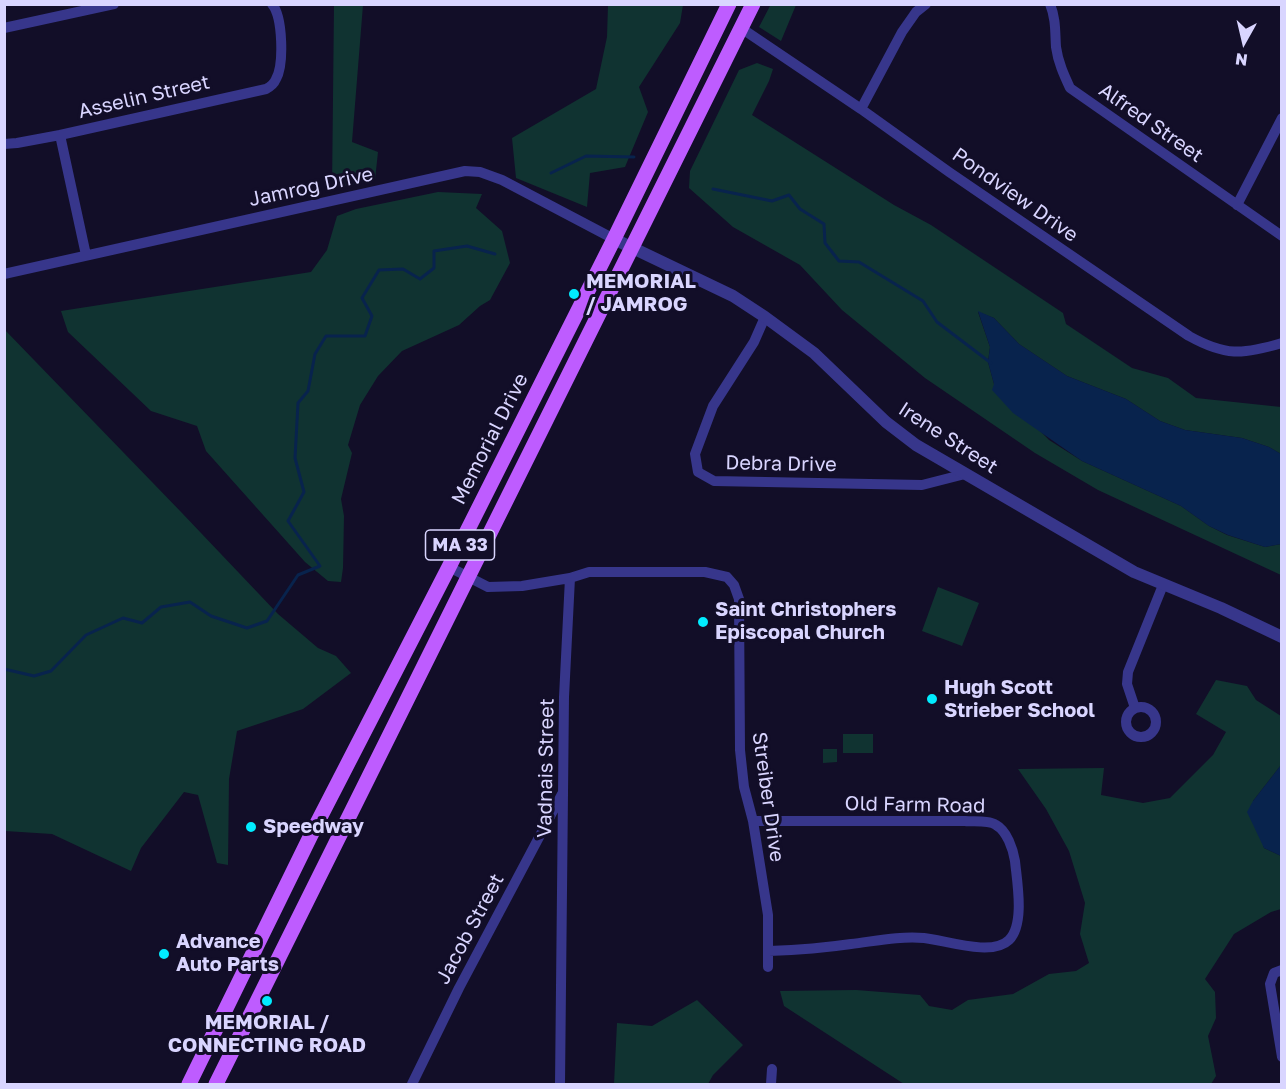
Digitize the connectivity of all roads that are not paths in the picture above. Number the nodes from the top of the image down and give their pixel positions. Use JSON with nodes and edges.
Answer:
{"nodes":[{"id":1,"x":114,"y":4,"type":"edge"},
{"id":2,"x":272,"y":4,"type":"edge"},
{"id":3,"x":729,"y":4,"type":"edge"},
{"id":4,"x":753,"y":4,"type":"edge"},
{"id":5,"x":926,"y":4,"type":"edge"},
{"id":6,"x":1050,"y":4,"type":"edge"},
{"id":7,"x":4,"y":28,"type":"edge"},
{"id":8,"x":741,"y":28,"type":"junction"},
{"id":9,"x":861,"y":109,"type":"junction"},
{"id":10,"x":1281,"y":122,"type":"edge"},
{"id":11,"x":60,"y":135,"type":"junction"},
{"id":12,"x":4,"y":144,"type":"edge"},
{"id":13,"x":1237,"y":205,"type":"junction"},
{"id":14,"x":1281,"y":237,"type":"edge"},
{"id":15,"x":614,"y":239,"type":"junction"},
{"id":16,"x":631,"y":248,"type":"junction"},
{"id":17,"x":86,"y":255,"type":"junction"},
{"id":18,"x":4,"y":274,"type":"edge"},
{"id":19,"x":765,"y":317,"type":"junction"},
{"id":20,"x":1281,"y":343,"type":"edge"},
{"id":21,"x":965,"y":474,"type":"junction"},
{"id":22,"x":449,"y":567,"type":"junction"},
{"id":23,"x":468,"y":576,"type":"junction"},
{"id":24,"x":570,"y":578,"type":"junction"},
{"id":25,"x":1163,"y":585,"type":"junction"},
{"id":26,"x":1281,"y":637,"type":"edge"},
{"id":27,"x":1135,"y":708,"type":"dead end"},
{"id":28,"x":563,"y":793,"type":"junction"},
{"id":29,"x":753,"y":821,"type":"junction"},
{"id":30,"x":769,"y":951,"type":"junction"},
{"id":31,"x":768,"y":967,"type":"dead end"},
{"id":32,"x":1281,"y":970,"type":"edge"},
{"id":33,"x":1281,"y":1057,"type":"edge"},
{"id":34,"x":772,"y":1069,"type":"dead end"},
{"id":35,"x":189,"y":1084,"type":"edge"},
{"id":36,"x":216,"y":1084,"type":"edge"},
{"id":37,"x":412,"y":1084,"type":"edge"},
{"id":38,"x":560,"y":1084,"type":"edge"},
{"id":39,"x":771,"y":1084,"type":"edge"}],
"edges":[{"from":1,"to":7,"type":"street"},
{"from":2,"to":11,"type":"street","name":"Asselin Street"},
{"from":3,"to":15,"type":"main road","name":"Memorial Drive","number":"MA 33"},
{"from":4,"to":8,"type":"main road","name":"Memorial Drive","number":"MA 33"},
{"from":5,"to":9,"type":"street"},
{"from":6,"to":13,"type":"street","name":"Alfred Street"},
{"from":8,"to":9,"type":"street","name":"Pondview Drive"},
{"from":8,"to":16,"type":"main road","name":"Memorial Drive","number":"MA 33"},
{"from":9,"to":20,"type":"street","name":"Pondview Drive"},
{"from":10,"to":13,"type":"street"},
{"from":11,"to":12,"type":"street"},
{"from":11,"to":17,"type":"street","name":"Asselin Street"},
{"from":13,"to":14,"type":"street","name":"Alfred Street"},
{"from":15,"to":16,"type":"street","name":"Irene Street"},
{"from":15,"to":17,"type":"street","name":"Jamrog Drive"},
{"from":15,"to":22,"type":"main road","name":"Memorial Drive","number":"MA 33"},
{"from":16,"to":19,"type":"street","name":"Irene Street"},
{"from":16,"to":23,"type":"main road","name":"Memorial Drive","number":"MA 33"},
{"from":17,"to":18,"type":"street","name":"Jamrog Drive"},
{"from":19,"to":21,"type":"street","name":"Irene Street"},
{"from":19,"to":21,"type":"street","name":"Debra Drive"},
{"from":21,"to":25,"type":"street","name":"Irene Street"},
{"from":22,"to":23,"type":"street"},
{"from":22,"to":35,"type":"main road","name":"Memorial Drive","number":"MA 33"},
{"from":23,"to":24,"type":"street"},
{"from":23,"to":36,"type":"main road","name":"Memorial Drive","number":"MA 33"},
{"from":24,"to":28,"type":"street","name":"Vadnais Street"},
{"from":24,"to":29,"type":"street","name":"Streiber Drive"},
{"from":25,"to":26,"type":"street","name":"Irene Street"},
{"from":25,"to":27,"type":"street"},
{"from":28,"to":37,"type":"street","name":"Jacob Street"},
{"from":28,"to":38,"type":"street","name":"Vadnais Street"},
{"from":29,"to":30,"type":"street","name":"Streiber Drive"},
{"from":29,"to":30,"type":"street","name":"Old Farm Road"},
{"from":30,"to":31,"type":"street","name":"Streiber Drive"},
{"from":32,"to":33,"type":"street"},
{"from":34,"to":39,"type":"street"}]}
